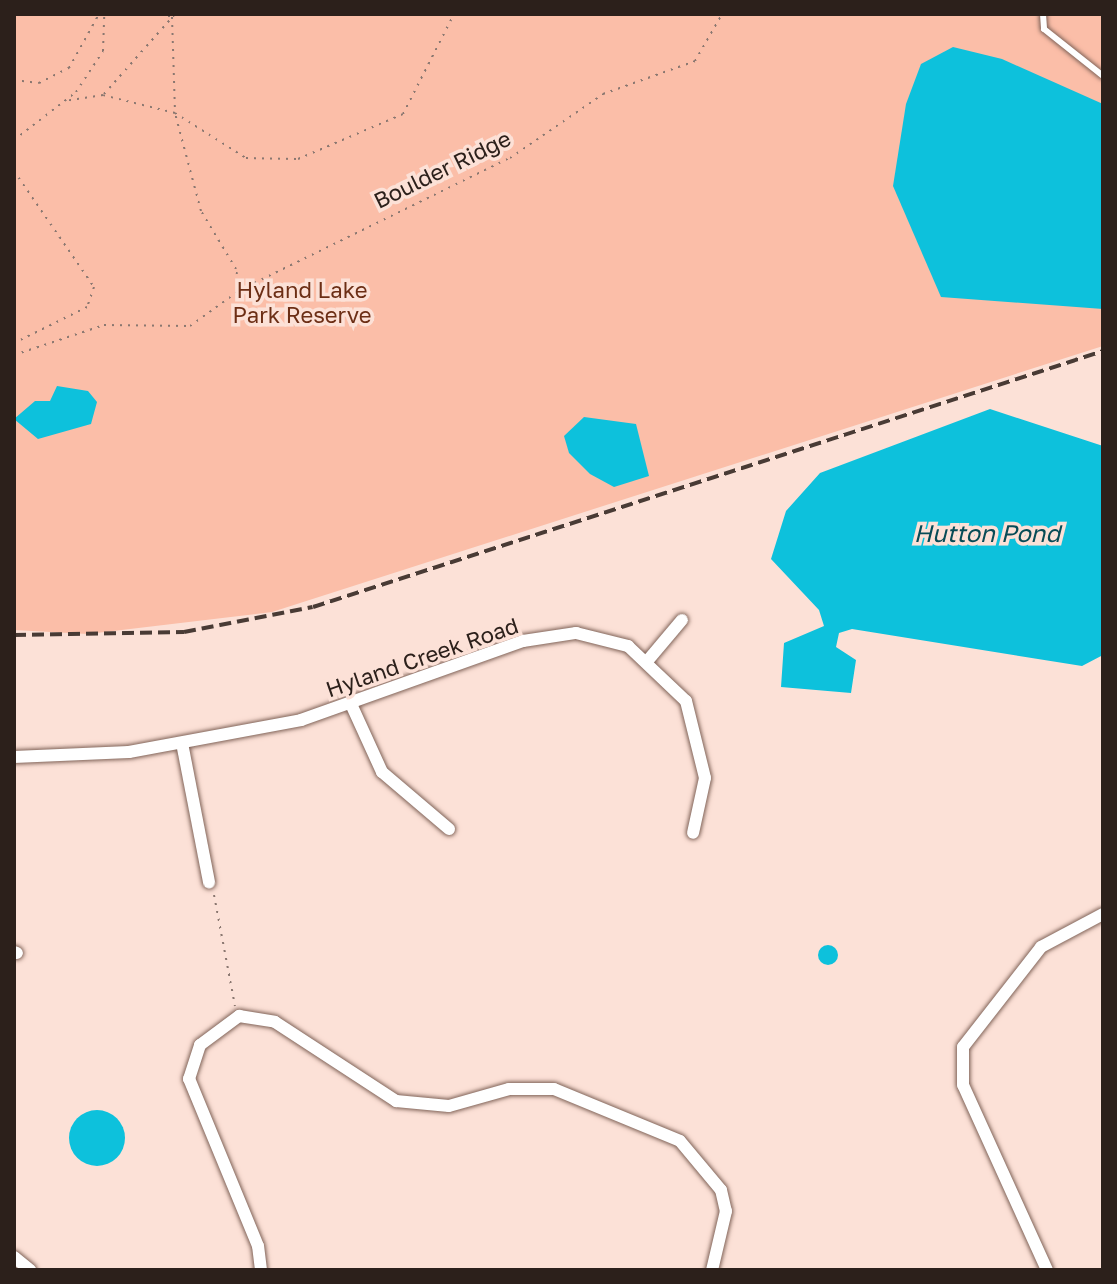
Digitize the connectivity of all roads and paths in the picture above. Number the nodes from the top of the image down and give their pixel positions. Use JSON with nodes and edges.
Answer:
{"nodes":[{"id":1,"x":99,"y":14,"type":"edge"},
{"id":2,"x":104,"y":14,"type":"edge"},
{"id":3,"x":160,"y":14,"type":"edge"},
{"id":4,"x":454,"y":14,"type":"edge"},
{"id":5,"x":722,"y":14,"type":"edge"},
{"id":6,"x":1043,"y":14,"type":"edge"},
{"id":7,"x":173,"y":16,"type":"edge"},
{"id":8,"x":1103,"y":76,"type":"edge"},
{"id":9,"x":14,"y":80,"type":"edge"},
{"id":10,"x":103,"y":95,"type":"junction"},
{"id":11,"x":64,"y":101,"type":"junction"},
{"id":12,"x":175,"y":113,"type":"junction"},
{"id":13,"x":14,"y":140,"type":"edge"},
{"id":14,"x":14,"y":171,"type":"edge"},
{"id":15,"x":240,"y":290,"type":"junction"},
{"id":16,"x":14,"y":343,"type":"edge"},
{"id":17,"x":14,"y":355,"type":"edge"},
{"id":18,"x":682,"y":620,"type":"dead end"},
{"id":19,"x":649,"y":659,"type":"junction"},
{"id":20,"x":351,"y":704,"type":"junction"},
{"id":21,"x":182,"y":743,"type":"junction"},
{"id":22,"x":14,"y":757,"type":"edge"},
{"id":23,"x":449,"y":829,"type":"dead end"},
{"id":24,"x":693,"y":833,"type":"dead end"},
{"id":25,"x":209,"y":882,"type":"joint"},
{"id":26,"x":1103,"y":914,"type":"edge"},
{"id":27,"x":239,"y":1016,"type":"junction"},
{"id":28,"x":14,"y":1257,"type":"edge"},
{"id":29,"x":30,"y":1270,"type":"edge"},
{"id":30,"x":261,"y":1270,"type":"edge"},
{"id":31,"x":712,"y":1270,"type":"edge"},
{"id":32,"x":1047,"y":1270,"type":"edge"}],
"edges":[{"from":1,"to":9,"type":"path"},
{"from":2,"to":11,"type":"path"},
{"from":3,"to":7,"type":"path"},
{"from":4,"to":12,"type":"path"},
{"from":5,"to":15,"type":"path","name":"Boulder Ridge"},
{"from":6,"to":8,"type":"lane"},
{"from":7,"to":10,"type":"path"},
{"from":7,"to":12,"type":"path"},
{"from":10,"to":11,"type":"path"},
{"from":10,"to":12,"type":"path"},
{"from":11,"to":13,"type":"path"},
{"from":12,"to":15,"type":"path"},
{"from":14,"to":16,"type":"path"},
{"from":15,"to":17,"type":"path","name":"Boulder Ridge"},
{"from":18,"to":19,"type":"street"},
{"from":19,"to":20,"type":"street","name":"Hyland Creek Road"},
{"from":19,"to":24,"type":"street","name":"Hyland Creek Road"},
{"from":20,"to":21,"type":"street","name":"Hyland Creek Road"},
{"from":20,"to":23,"type":"street"},
{"from":21,"to":22,"type":"street","name":"Hyland Creek Road"},
{"from":21,"to":25,"type":"street"},
{"from":25,"to":27,"type":"path"},
{"from":26,"to":32,"type":"street"},
{"from":27,"to":30,"type":"street"},
{"from":27,"to":31,"type":"street"},
{"from":28,"to":29,"type":"street"}]}
